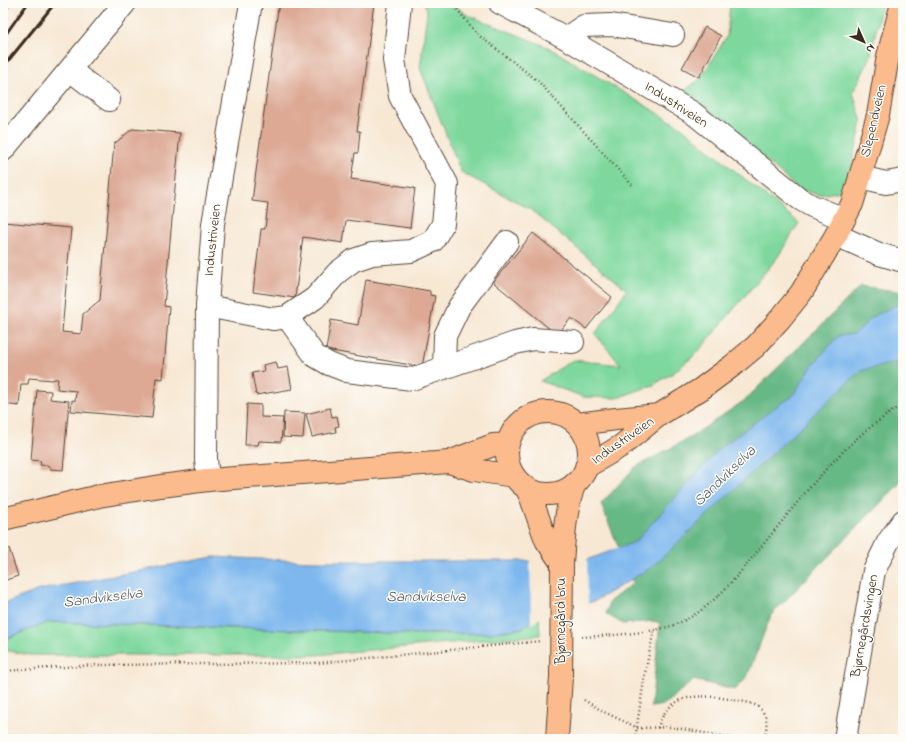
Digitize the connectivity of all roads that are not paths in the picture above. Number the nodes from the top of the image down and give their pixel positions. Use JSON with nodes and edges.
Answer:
{"nodes":[{"id":1,"x":125,"y":3,"type":"edge"},
{"id":2,"x":251,"y":3,"type":"edge"},
{"id":3,"x":400,"y":3,"type":"edge"},
{"id":4,"x":500,"y":3,"type":"edge"},
{"id":5,"x":902,"y":3,"type":"edge"},
{"id":6,"x":673,"y":35,"type":"dead end"},
{"id":7,"x":566,"y":38,"type":"junction"},
{"id":8,"x":70,"y":70,"type":"junction"},
{"id":9,"x":109,"y":100,"type":"dead end"},
{"id":10,"x":3,"y":150,"type":"edge"},
{"id":11,"x":860,"y":177,"type":"junction"},
{"id":12,"x":903,"y":180,"type":"edge"},
{"id":13,"x":840,"y":227,"type":"junction"},
{"id":14,"x":507,"y":242,"type":"dead end"},
{"id":15,"x":903,"y":261,"type":"edge"},
{"id":16,"x":207,"y":306,"type":"junction"},
{"id":17,"x":287,"y":317,"type":"junction"},
{"id":18,"x":573,"y":342,"type":"dead end"},
{"id":19,"x":444,"y":368,"type":"junction"},
{"id":20,"x":659,"y":415,"type":"junction"},
{"id":21,"x":577,"y":424,"type":"junction"},
{"id":22,"x":508,"y":444,"type":"junction"},
{"id":23,"x":450,"y":462,"type":"junction"},
{"id":24,"x":580,"y":475,"type":"junction"},
{"id":25,"x":208,"y":480,"type":"junction"},
{"id":26,"x":520,"y":482,"type":"junction"},
{"id":27,"x":3,"y":519,"type":"edge"},
{"id":28,"x":903,"y":521,"type":"edge"},
{"id":29,"x":562,"y":564,"type":"junction"},
{"id":30,"x":561,"y":684,"type":"junction"},
{"id":31,"x":557,"y":739,"type":"edge"},
{"id":32,"x":574,"y":739,"type":"edge"},
{"id":33,"x":845,"y":739,"type":"edge"}],
"edges":[{"from":1,"to":8,"type":"street"},
{"from":2,"to":16,"type":"street","name":"Industriveien"},
{"from":3,"to":17,"type":"street"},
{"from":4,"to":7,"type":"street","name":"Industriveien"},
{"from":5,"to":11,"type":"main road","name":"Slependveien"},
{"from":6,"to":7,"type":"street"},
{"from":7,"to":13,"type":"street","name":"Industriveien"},
{"from":8,"to":9,"type":"street"},
{"from":8,"to":10,"type":"street"},
{"from":11,"to":12,"type":"street"},
{"from":11,"to":13,"type":"main road","name":"Slependveien"},
{"from":13,"to":15,"type":"street"},
{"from":13,"to":20,"type":"main road","name":"Industriveien"},
{"from":14,"to":19,"type":"street"},
{"from":16,"to":17,"type":"street"},
{"from":16,"to":25,"type":"street","name":"Industriveien"},
{"from":17,"to":19,"type":"street"},
{"from":18,"to":19,"type":"street"},
{"from":20,"to":21,"type":"main road","name":"Industriveien"},
{"from":20,"to":24,"type":"main road","name":"Industriveien"},
{"from":21,"to":22,"type":"main road"},
{"from":21,"to":24,"type":"main road"},
{"from":22,"to":23,"type":"main road"},
{"from":22,"to":26,"type":"main road"},
{"from":23,"to":25,"type":"main road"},
{"from":23,"to":26,"type":"main road"},
{"from":24,"to":26,"type":"main road"},
{"from":24,"to":29,"type":"main road","name":"Bjørnegård bru"},
{"from":25,"to":27,"type":"main road"},
{"from":26,"to":29,"type":"main road"},
{"from":28,"to":33,"type":"street","name":"Bjørnegårdsvingen"},
{"from":29,"to":30,"type":"main road","name":"Bjørnegård bru","bridge":true},
{"from":30,"to":31,"type":"main road"},
{"from":30,"to":32,"type":"main road"}]}
